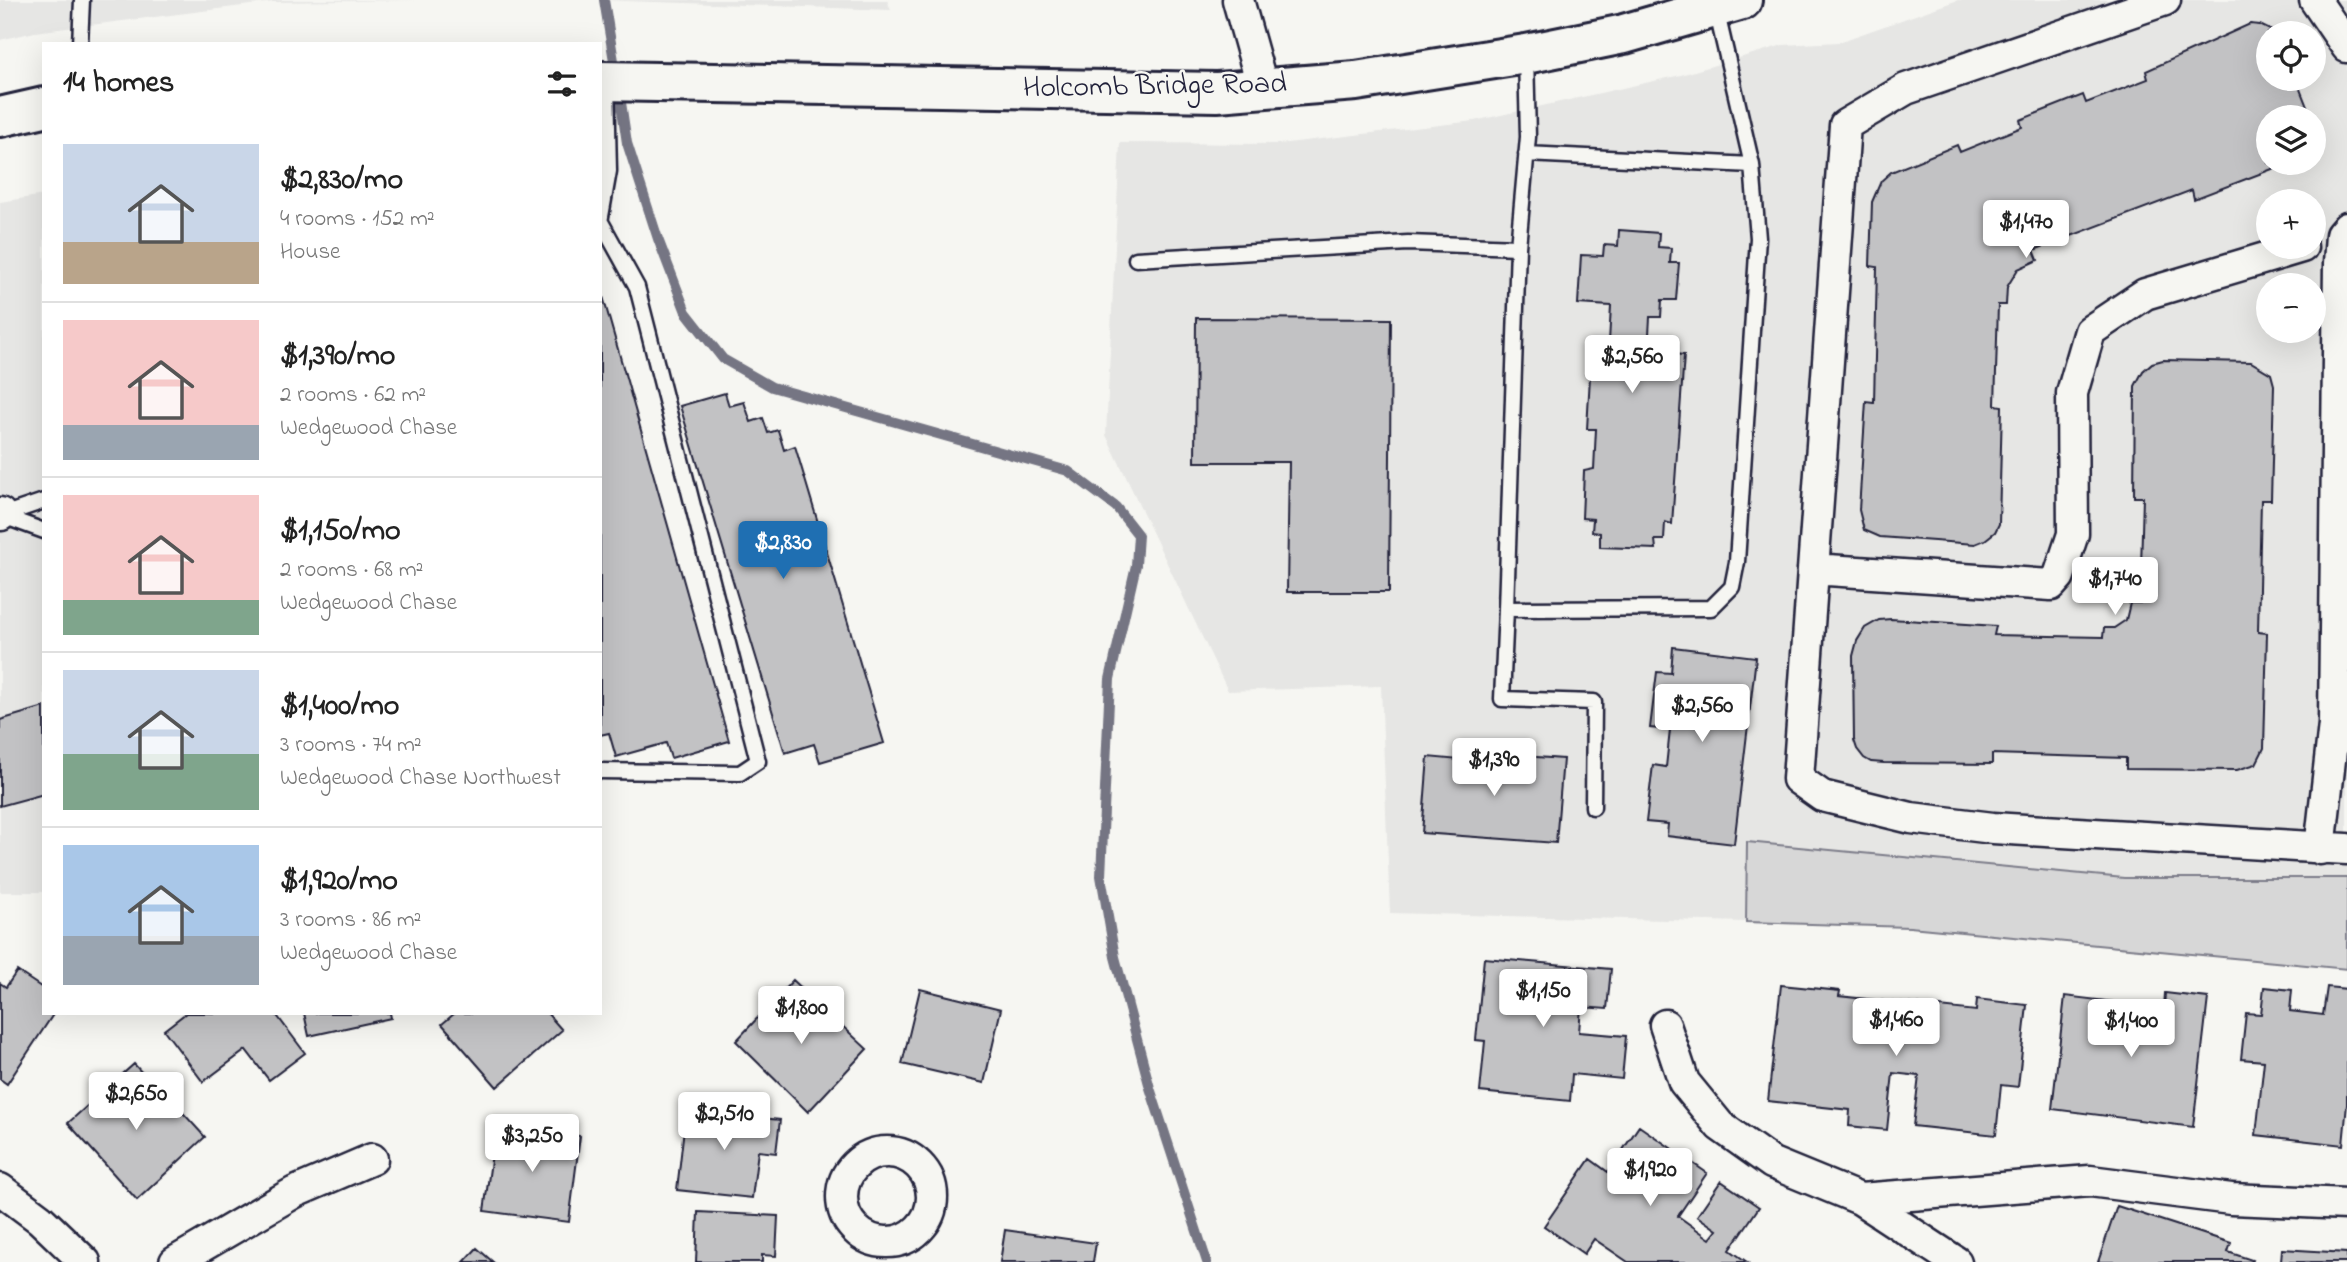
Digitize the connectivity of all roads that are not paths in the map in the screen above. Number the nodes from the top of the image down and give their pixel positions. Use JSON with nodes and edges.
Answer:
{"nodes":[{"id":1,"x":82,"y":0,"type":"edge"},
{"id":2,"x":1238,"y":0,"type":"edge"},
{"id":3,"x":2165,"y":0,"type":"edge"},
{"id":4,"x":2315,"y":0,"type":"edge"},
{"id":5,"x":1729,"y":4,"type":"edge"},
{"id":6,"x":80,"y":42,"type":"edge"},
{"id":7,"x":2347,"y":47,"type":"edge"},
{"id":8,"x":1525,"y":54,"type":"junction"},
{"id":9,"x":604,"y":81,"type":"edge"},
{"id":10,"x":1263,"y":89,"type":"junction"},
{"id":11,"x":42,"y":107,"type":"edge"},
{"id":12,"x":0,"y":117,"type":"edge"},
{"id":13,"x":1526,"y":154,"type":"junction"},
{"id":14,"x":1752,"y":165,"type":"junction"},
{"id":15,"x":602,"y":216,"type":"edge"},
{"id":16,"x":602,"y":224,"type":"edge"},
{"id":17,"x":2334,"y":235,"type":"edge"},
{"id":18,"x":1518,"y":247,"type":"junction"},
{"id":19,"x":1136,"y":259,"type":"dead end"},
{"id":20,"x":2262,"y":259,"type":"edge"},
{"id":21,"x":42,"y":502,"type":"edge"},
{"id":22,"x":0,"y":515,"type":"edge"},
{"id":23,"x":42,"y":530,"type":"edge"},
{"id":24,"x":1813,"y":569,"type":"junction"},
{"id":25,"x":1506,"y":609,"type":"junction"},
{"id":26,"x":602,"y":771,"type":"edge"},
{"id":27,"x":1593,"y":807,"type":"dead end"},
{"id":28,"x":2333,"y":849,"type":"edge"},
{"id":29,"x":1665,"y":1025,"type":"dead end"},
{"id":30,"x":372,"y":1159,"type":"dead end"},
{"id":31,"x":0,"y":1189,"type":"edge"},
{"id":32,"x":1860,"y":1199,"type":"junction"},
{"id":33,"x":2347,"y":1204,"type":"edge"},
{"id":34,"x":85,"y":1262,"type":"edge"},
{"id":35,"x":175,"y":1262,"type":"edge"},
{"id":36,"x":1955,"y":1262,"type":"edge"}],
"edges":[{"from":1,"to":6,"type":"lane"},
{"from":2,"to":10,"type":"street"},
{"from":3,"to":24,"type":"street"},
{"from":4,"to":7,"type":"street"},
{"from":5,"to":8,"type":"main road","name":"Holcomb Bridge Road"},
{"from":5,"to":14,"type":"lane"},
{"from":8,"to":10,"type":"main road","name":"Holcomb Bridge Road"},
{"from":8,"to":13,"type":"lane"},
{"from":9,"to":10,"type":"main road","name":"Holcomb Bridge Road"},
{"from":9,"to":15,"type":"lane"},
{"from":11,"to":12,"type":"main road"},
{"from":13,"to":14,"type":"lane"},
{"from":13,"to":18,"type":"lane"},
{"from":14,"to":25,"type":"lane"},
{"from":16,"to":26,"type":"lane"},
{"from":17,"to":28,"type":"street"},
{"from":18,"to":19,"type":"lane"},
{"from":18,"to":25,"type":"lane"},
{"from":20,"to":24,"type":"street"},
{"from":21,"to":22,"type":"lane"},
{"from":22,"to":23,"type":"lane"},
{"from":24,"to":28,"type":"street"},
{"from":25,"to":27,"type":"lane"},
{"from":29,"to":32,"type":"street"},
{"from":30,"to":35,"type":"street"},
{"from":31,"to":34,"type":"street"},
{"from":32,"to":33,"type":"street"},
{"from":32,"to":36,"type":"street"}]}
